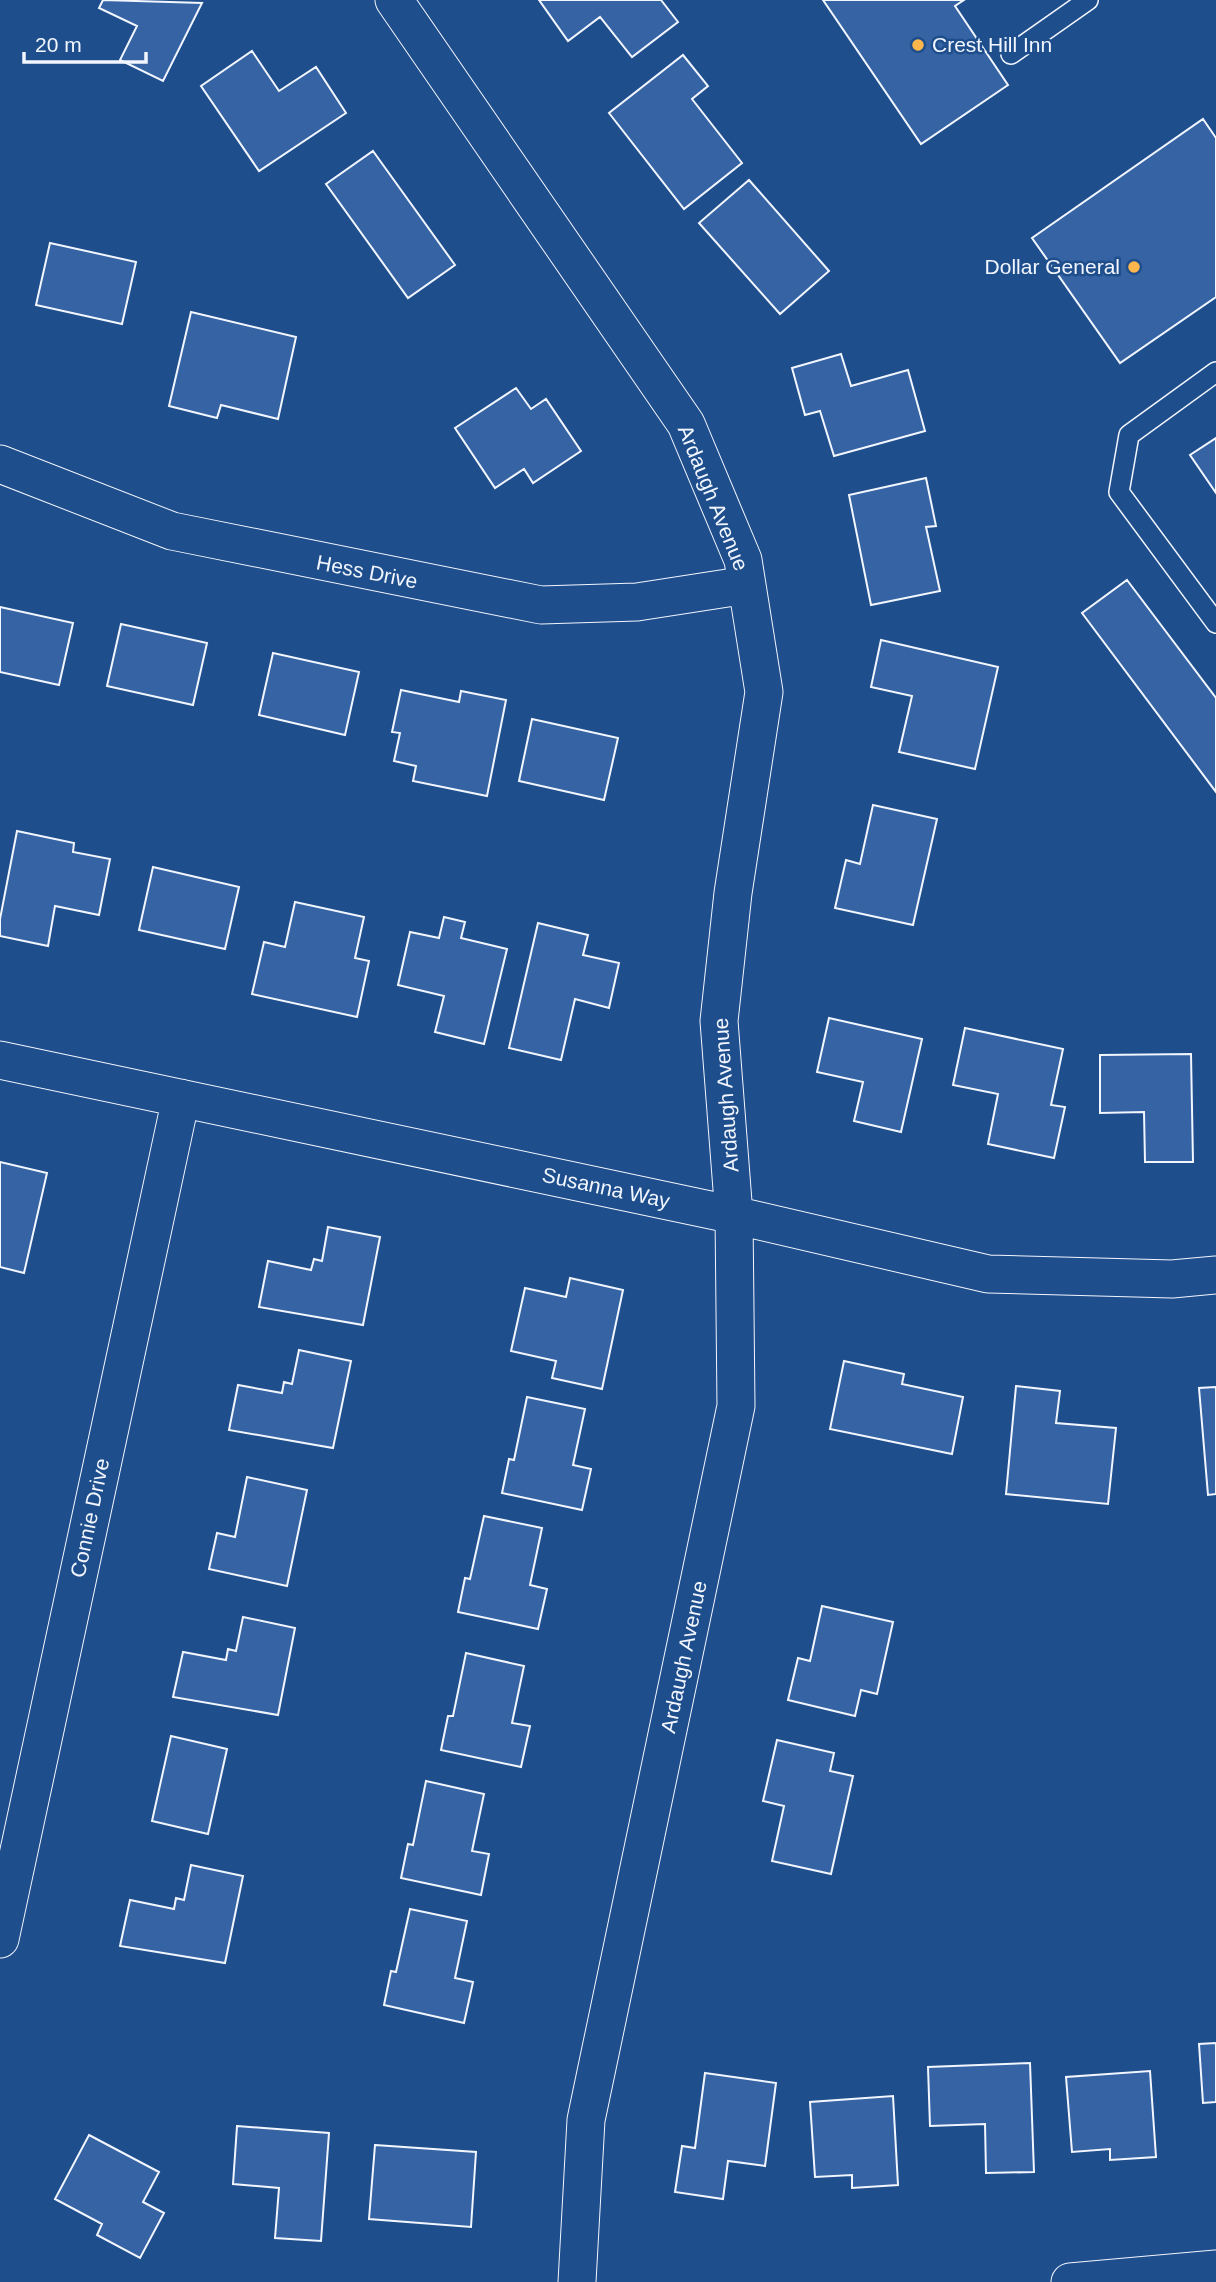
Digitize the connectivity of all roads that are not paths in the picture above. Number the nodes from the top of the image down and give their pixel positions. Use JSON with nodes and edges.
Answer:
{"nodes":[{"id":1,"x":394,"y":0,"type":"edge"},
{"id":2,"x":1088,"y":0,"type":"edge"},
{"id":3,"x":1011,"y":54,"type":"dead end"},
{"id":4,"x":1216,"y":372,"type":"edge"},
{"id":5,"x":0,"y":464,"type":"edge"},
{"id":6,"x":747,"y":585,"type":"junction"},
{"id":7,"x":1216,"y":624,"type":"edge"},
{"id":8,"x":0,"y":1060,"type":"edge"},
{"id":9,"x":181,"y":1098,"type":"junction"},
{"id":10,"x":734,"y":1215,"type":"junction"},
{"id":11,"x":1216,"y":1275,"type":"edge"},
{"id":12,"x":0,"y":1939,"type":"edge"},
{"id":13,"x":1216,"y":2269,"type":"edge"},
{"id":14,"x":578,"y":2282,"type":"edge"},
{"id":15,"x":1070,"y":2282,"type":"edge"}],
"edges":[{"from":1,"to":6,"type":"street","name":"Ardaugh Avenue"},
{"from":2,"to":3,"type":"lane"},
{"from":4,"to":7,"type":"lane"},
{"from":5,"to":6,"type":"street","name":"Hess Drive"},
{"from":6,"to":10,"type":"street","name":"Ardaugh Avenue"},
{"from":8,"to":9,"type":"street","name":"Susanna Way"},
{"from":9,"to":10,"type":"street","name":"Susanna Way"},
{"from":9,"to":12,"type":"street","name":"Connie Drive"},
{"from":10,"to":11,"type":"street","name":"Susanna Way"},
{"from":10,"to":14,"type":"street","name":"Ardaugh Avenue"},
{"from":13,"to":15,"type":"street"}]}
